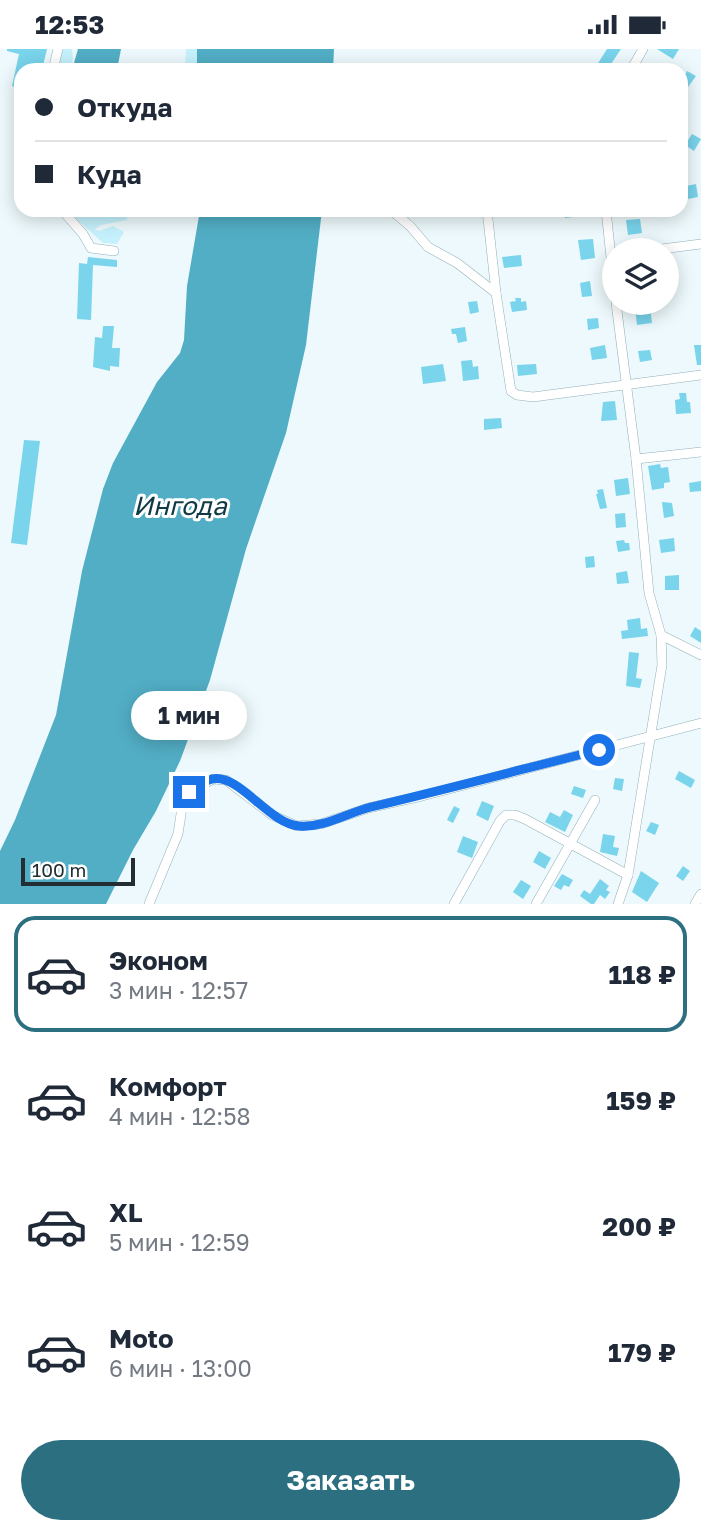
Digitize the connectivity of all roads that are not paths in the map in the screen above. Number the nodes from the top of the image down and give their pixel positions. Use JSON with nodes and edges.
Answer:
{"nodes":[{"id":1,"x":68,"y":217,"type":"edge"},
{"id":2,"x":399,"y":217,"type":"edge"},
{"id":3,"x":487,"y":217,"type":"edge"},
{"id":4,"x":607,"y":217,"type":"edge"},
{"id":5,"x":610,"y":238,"type":"edge"},
{"id":6,"x":701,"y":244,"type":"edge"},
{"id":7,"x":679,"y":247,"type":"edge"},
{"id":8,"x":114,"y":251,"type":"dead end"},
{"id":9,"x":496,"y":293,"type":"junction"},
{"id":10,"x":618,"y":315,"type":"edge"},
{"id":11,"x":701,"y":375,"type":"edge"},
{"id":12,"x":626,"y":383,"type":"junction"},
{"id":13,"x":701,"y":452,"type":"edge"},
{"id":14,"x":636,"y":459,"type":"junction"},
{"id":15,"x":661,"y":635,"type":"junction"},
{"id":16,"x":701,"y":655,"type":"edge"},
{"id":17,"x":701,"y":723,"type":"edge"},
{"id":18,"x":650,"y":737,"type":"junction"},
{"id":19,"x":595,"y":800,"type":"dead end"},
{"id":20,"x":571,"y":844,"type":"junction"},
{"id":21,"x":628,"y":874,"type":"junction"},
{"id":22,"x":701,"y":894,"type":"edge"},
{"id":23,"x":149,"y":904,"type":"edge"},
{"id":24,"x":454,"y":904,"type":"edge"},
{"id":25,"x":536,"y":904,"type":"edge"},
{"id":26,"x":618,"y":904,"type":"edge"},
{"id":27,"x":695,"y":904,"type":"edge"}],
"edges":[{"from":1,"to":8,"type":"street"},
{"from":2,"to":9,"type":"street"},
{"from":3,"to":9,"type":"street"},
{"from":4,"to":5,"type":"street"},
{"from":6,"to":7,"type":"street"},
{"from":9,"to":12,"type":"street"},
{"from":10,"to":12,"type":"street"},
{"from":11,"to":12,"type":"street"},
{"from":12,"to":14,"type":"street"},
{"from":13,"to":14,"type":"street"},
{"from":14,"to":15,"type":"street"},
{"from":15,"to":16,"type":"street"},
{"from":15,"to":18,"type":"street"},
{"from":17,"to":18,"type":"street"},
{"from":18,"to":21,"type":"street"},
{"from":18,"to":23,"type":"street"},
{"from":19,"to":20,"type":"street"},
{"from":20,"to":21,"type":"street"},
{"from":20,"to":24,"type":"street"},
{"from":20,"to":25,"type":"street"},
{"from":21,"to":26,"type":"street"},
{"from":22,"to":27,"type":"street"}]}
